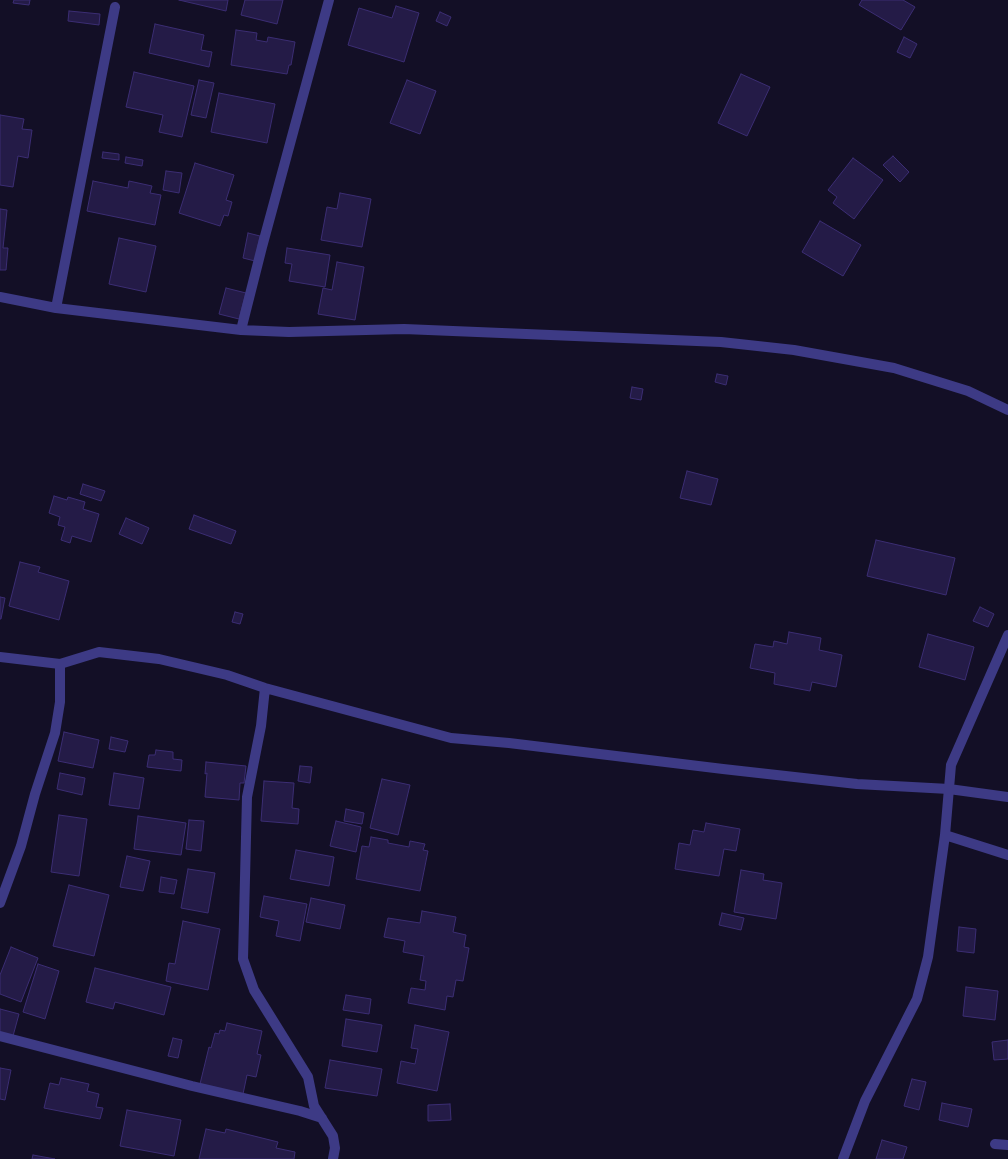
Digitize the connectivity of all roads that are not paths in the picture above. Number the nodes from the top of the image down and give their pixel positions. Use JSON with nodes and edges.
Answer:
{"nodes":[{"id":1,"x":329,"y":0,"type":"edge"},
{"id":2,"x":115,"y":7,"type":"dead end"},
{"id":3,"x":0,"y":297,"type":"edge"},
{"id":4,"x":56,"y":308,"type":"junction"},
{"id":5,"x":241,"y":330,"type":"junction"},
{"id":6,"x":1008,"y":410,"type":"edge"},
{"id":7,"x":1008,"y":634,"type":"edge"},
{"id":8,"x":0,"y":657,"type":"edge"},
{"id":9,"x":60,"y":664,"type":"junction"},
{"id":10,"x":265,"y":688,"type":"junction"},
{"id":11,"x":949,"y":789,"type":"junction"},
{"id":12,"x":1008,"y":797,"type":"edge"},
{"id":13,"x":945,"y":836,"type":"junction"},
{"id":14,"x":1008,"y":855,"type":"edge"},
{"id":15,"x":0,"y":903,"type":"edge"},
{"id":16,"x":0,"y":1036,"type":"edge"},
{"id":17,"x":322,"y":1118,"type":"junction"},
{"id":18,"x":994,"y":1144,"type":"dead end"},
{"id":19,"x":1008,"y":1146,"type":"edge"},
{"id":20,"x":333,"y":1159,"type":"edge"},
{"id":21,"x":843,"y":1159,"type":"edge"}],
"edges":[{"from":1,"to":5,"type":"street"},
{"from":2,"to":4,"type":"street"},
{"from":3,"to":4,"type":"street"},
{"from":4,"to":5,"type":"street"},
{"from":5,"to":6,"type":"street"},
{"from":7,"to":11,"type":"street"},
{"from":8,"to":9,"type":"street"},
{"from":9,"to":10,"type":"street"},
{"from":9,"to":15,"type":"street"},
{"from":10,"to":11,"type":"street"},
{"from":10,"to":17,"type":"street"},
{"from":11,"to":12,"type":"street"},
{"from":11,"to":13,"type":"street"},
{"from":13,"to":14,"type":"street"},
{"from":13,"to":21,"type":"street"},
{"from":16,"to":17,"type":"street"},
{"from":17,"to":20,"type":"street"},
{"from":18,"to":19,"type":"street"}]}
